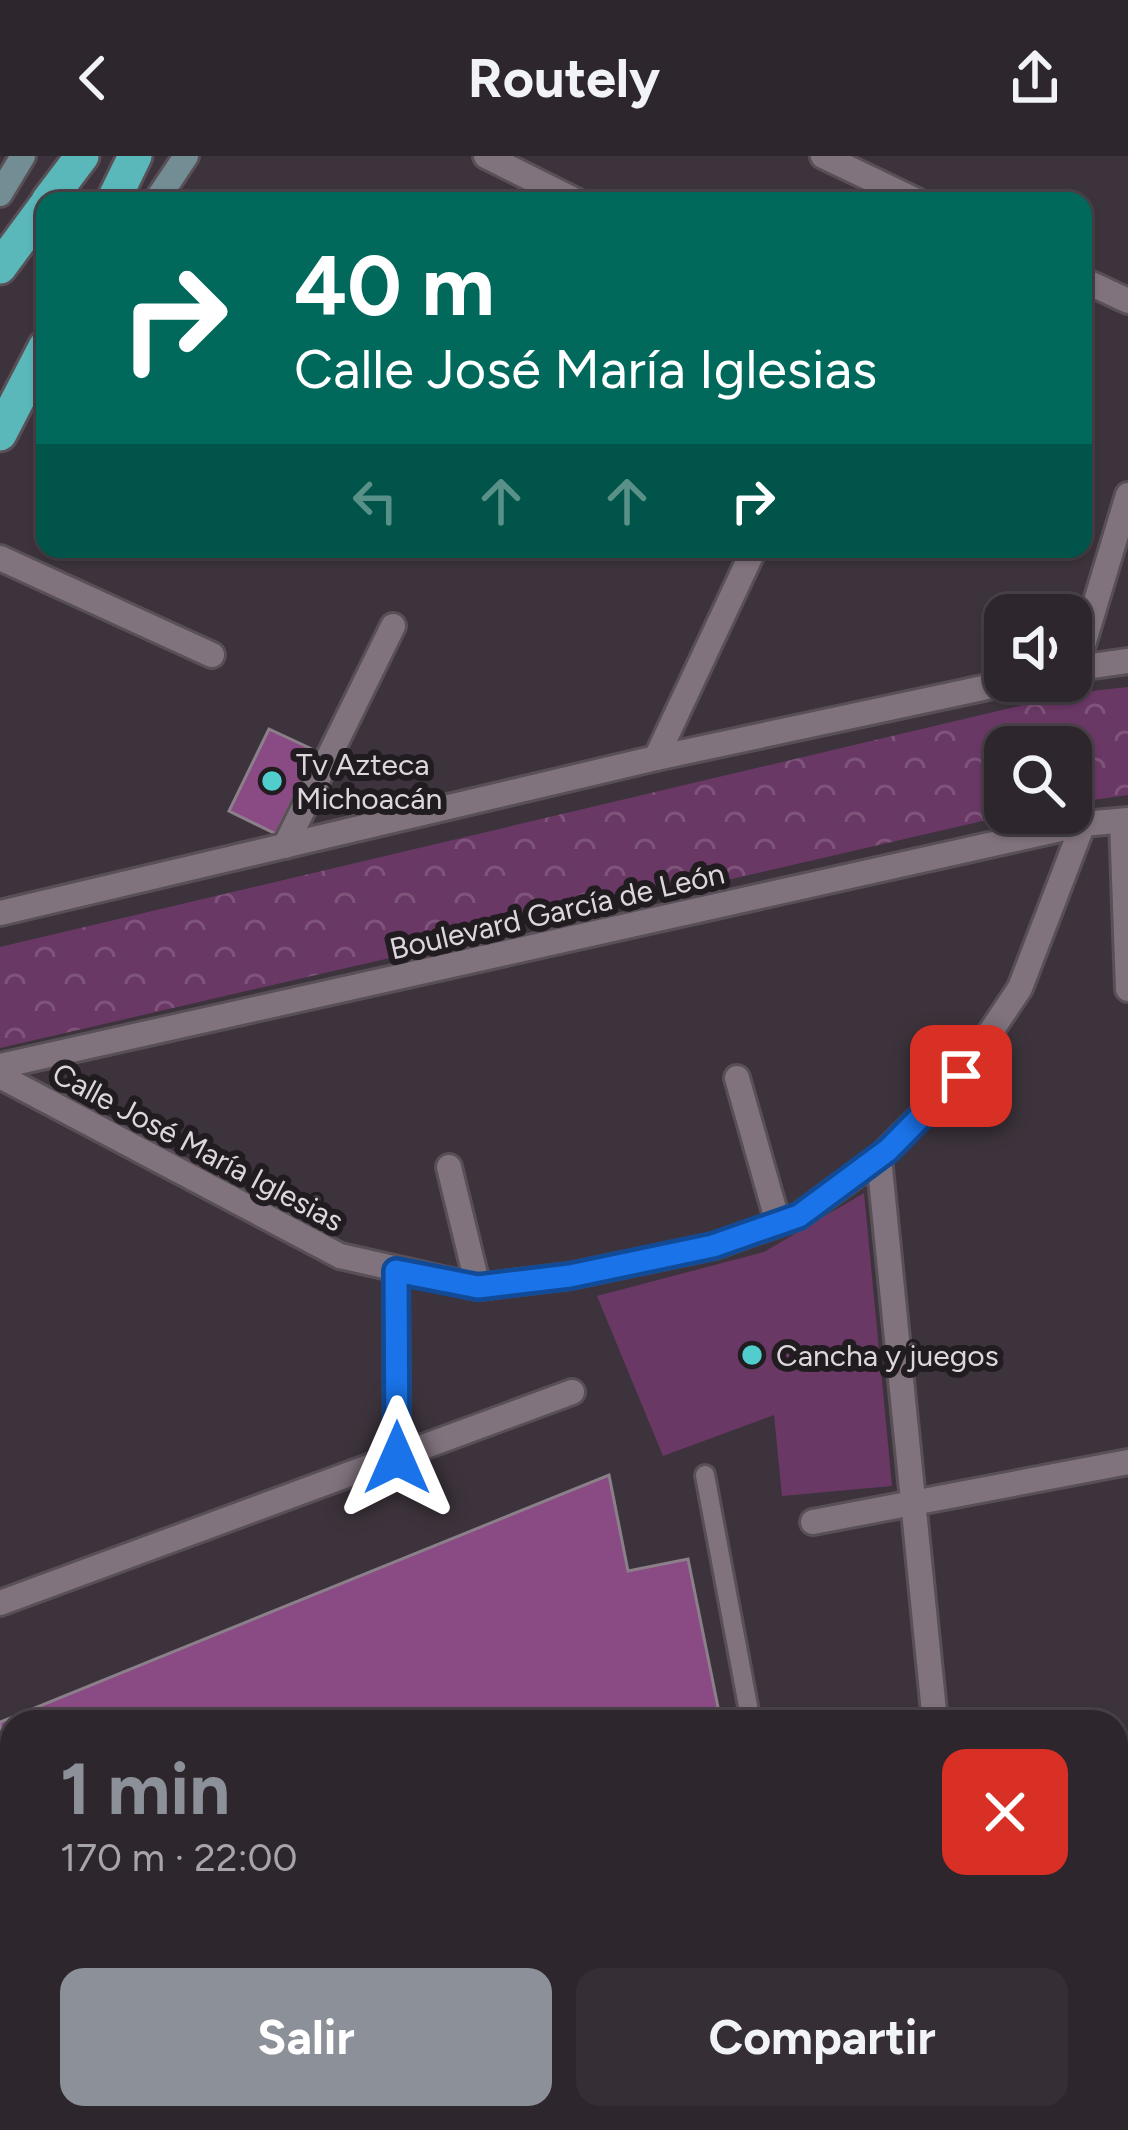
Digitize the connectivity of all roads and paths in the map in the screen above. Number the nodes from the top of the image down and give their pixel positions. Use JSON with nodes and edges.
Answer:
{"nodes":[{"id":1,"x":23,"y":156,"type":"edge"},
{"id":2,"x":82,"y":156,"type":"edge"},
{"id":3,"x":136,"y":156,"type":"edge"},
{"id":4,"x":186,"y":156,"type":"edge"},
{"id":5,"x":485,"y":156,"type":"edge"},
{"id":6,"x":823,"y":156,"type":"edge"},
{"id":7,"x":55,"y":192,"type":"edge"},
{"id":8,"x":118,"y":192,"type":"edge"},
{"id":9,"x":162,"y":192,"type":"edge"},
{"id":10,"x":558,"y":192,"type":"edge"},
{"id":11,"x":898,"y":192,"type":"edge"},
{"id":12,"x":0,"y":194,"type":"edge"},
{"id":13,"x":36,"y":218,"type":"edge"},
{"id":14,"x":0,"y":267,"type":"edge"},
{"id":15,"x":1092,"y":284,"type":"edge"},
{"id":16,"x":1128,"y":301,"type":"edge"},
{"id":17,"x":36,"y":365,"type":"edge"},
{"id":18,"x":36,"y":380,"type":"edge"},
{"id":19,"x":7,"y":423,"type":"edge"},
{"id":20,"x":1128,"y":495,"type":"edge"},
{"id":21,"x":0,"y":558,"type":"edge"},
{"id":22,"x":750,"y":558,"type":"edge"},
{"id":23,"x":1092,"y":611,"type":"edge"},
{"id":24,"x":393,"y":626,"type":"dead end"},
{"id":25,"x":212,"y":655,"type":"dead end"},
{"id":26,"x":1128,"y":661,"type":"edge"},
{"id":27,"x":1092,"y":666,"type":"edge"},
{"id":28,"x":984,"y":688,"type":"edge"},
{"id":29,"x":656,"y":758,"type":"junction"},
{"id":30,"x":1125,"y":820,"type":"edge"},
{"id":31,"x":1092,"y":823,"type":"edge"},
{"id":32,"x":1038,"y":834,"type":"edge"},
{"id":33,"x":1079,"y":834,"type":"edge"},
{"id":34,"x":285,"y":846,"type":"junction"},
{"id":35,"x":0,"y":913,"type":"edge"},
{"id":36,"x":1128,"y":988,"type":"edge"},
{"id":37,"x":0,"y":1066,"type":"edge"},
{"id":38,"x":0,"y":1076,"type":"edge"},
{"id":39,"x":737,"y":1078,"type":"dead end"},
{"id":40,"x":879,"y":1158,"type":"junction"},
{"id":41,"x":449,"y":1167,"type":"dead end"},
{"id":42,"x":778,"y":1223,"type":"junction"},
{"id":43,"x":396,"y":1271,"type":"junction"},
{"id":44,"x":478,"y":1287,"type":"junction"},
{"id":45,"x":572,"y":1392,"type":"dead end"},
{"id":46,"x":397,"y":1458,"type":"junction"},
{"id":47,"x":1128,"y":1462,"type":"edge"},
{"id":48,"x":705,"y":1475,"type":"dead end"},
{"id":49,"x":914,"y":1503,"type":"junction"},
{"id":50,"x":813,"y":1522,"type":"dead end"},
{"id":51,"x":0,"y":1603,"type":"edge"},
{"id":52,"x":749,"y":1710,"type":"edge"},
{"id":53,"x":934,"y":1710,"type":"edge"}],
"edges":[{"from":1,"to":12,"type":"main road"},
{"from":2,"to":7,"type":"highway"},
{"from":3,"to":8,"type":"highway"},
{"from":4,"to":9,"type":"main road"},
{"from":5,"to":10,"type":"street"},
{"from":6,"to":11,"type":"street"},
{"from":13,"to":14,"type":"highway"},
{"from":15,"to":16,"type":"street"},
{"from":17,"to":19,"type":"highway"},
{"from":18,"to":19,"type":"main road"},
{"from":20,"to":23,"type":"street"},
{"from":21,"to":25,"type":"street"},
{"from":22,"to":29,"type":"street"},
{"from":24,"to":34,"type":"street"},
{"from":26,"to":27,"type":"street"},
{"from":28,"to":29,"type":"street"},
{"from":29,"to":34,"type":"street"},
{"from":30,"to":31,"type":"street","name":"Boulevard García de León"},
{"from":30,"to":36,"type":"street"},
{"from":32,"to":37,"type":"street","name":"Boulevard García de León"},
{"from":33,"to":40,"type":"street","name":"Calle José María Iglesias"},
{"from":34,"to":35,"type":"street"},
{"from":38,"to":43,"type":"street","name":"Calle José María Iglesias"},
{"from":39,"to":42,"type":"street"},
{"from":40,"to":42,"type":"street","name":"Calle José María Iglesias"},
{"from":40,"to":49,"type":"street"},
{"from":41,"to":44,"type":"street"},
{"from":42,"to":44,"type":"street","name":"Calle José María Iglesias"},
{"from":43,"to":44,"type":"street","name":"Calle José María Iglesias"},
{"from":43,"to":46,"type":"street"},
{"from":45,"to":46,"type":"street"},
{"from":46,"to":51,"type":"street"},
{"from":47,"to":49,"type":"street"},
{"from":48,"to":52,"type":"lane"},
{"from":49,"to":50,"type":"street"},
{"from":49,"to":53,"type":"street"}]}
